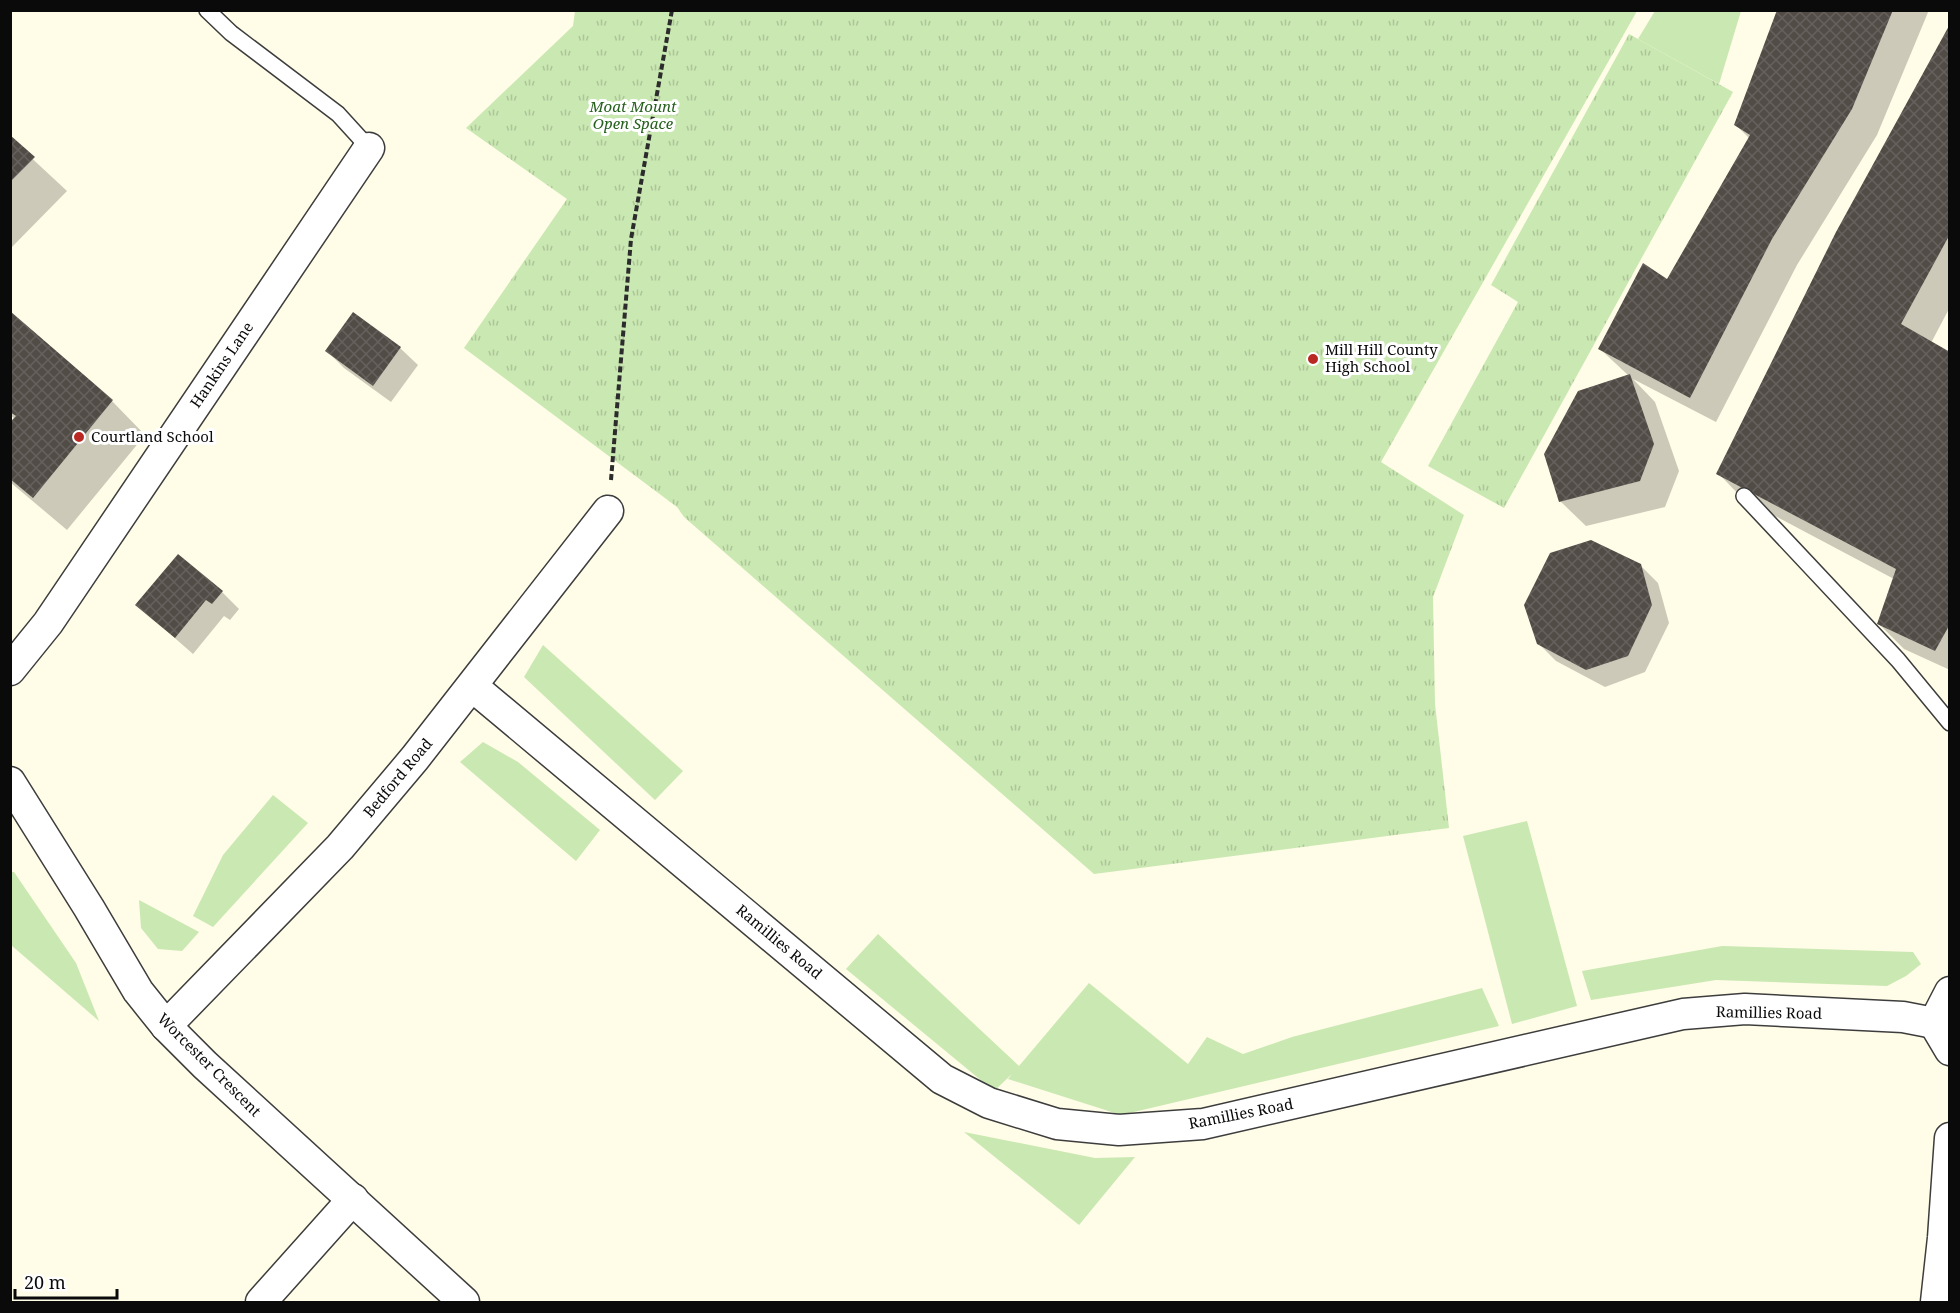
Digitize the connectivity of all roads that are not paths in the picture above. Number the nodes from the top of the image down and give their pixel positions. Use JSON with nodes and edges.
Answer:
{"nodes":[{"id":1,"x":207,"y":10,"type":"edge"},
{"id":2,"x":369,"y":148,"type":"joint"},
{"id":3,"x":1744,"y":496,"type":"dead end"},
{"id":4,"x":608,"y":511,"type":"road end"},
{"id":5,"x":14,"y":656,"type":"edge"},
{"id":6,"x":472,"y":686,"type":"junction"},
{"id":7,"x":1950,"y":723,"type":"edge"},
{"id":8,"x":10,"y":782,"type":"edge"},
{"id":9,"x":1950,"y":992,"type":"edge"},
{"id":10,"x":1934,"y":1023,"type":"junction"},
{"id":11,"x":166,"y":1026,"type":"junction"},
{"id":12,"x":1950,"y":1050,"type":"edge"},
{"id":13,"x":1950,"y":1138,"type":"edge"},
{"id":14,"x":352,"y":1199,"type":"junction"},
{"id":15,"x":261,"y":1302,"type":"edge"},
{"id":16,"x":464,"y":1302,"type":"edge"},
{"id":17,"x":1936,"y":1302,"type":"edge"}],
"edges":[{"from":1,"to":2,"type":"lane"},
{"from":2,"to":5,"type":"street","name":"Hankins Lane"},
{"from":3,"to":7,"type":"lane"},
{"from":4,"to":6,"type":"street","name":"Bedford Road"},
{"from":6,"to":10,"type":"street","name":"Ramillies Road"},
{"from":6,"to":11,"type":"street","name":"Bedford Road"},
{"from":8,"to":11,"type":"street","name":"Worcester Crescent"},
{"from":9,"to":10,"type":"street"},
{"from":10,"to":12,"type":"street"},
{"from":11,"to":14,"type":"street","name":"Worcester Crescent"},
{"from":13,"to":17,"type":"street"},
{"from":14,"to":15,"type":"street"},
{"from":14,"to":16,"type":"street","name":"Worcester Crescent"}]}
